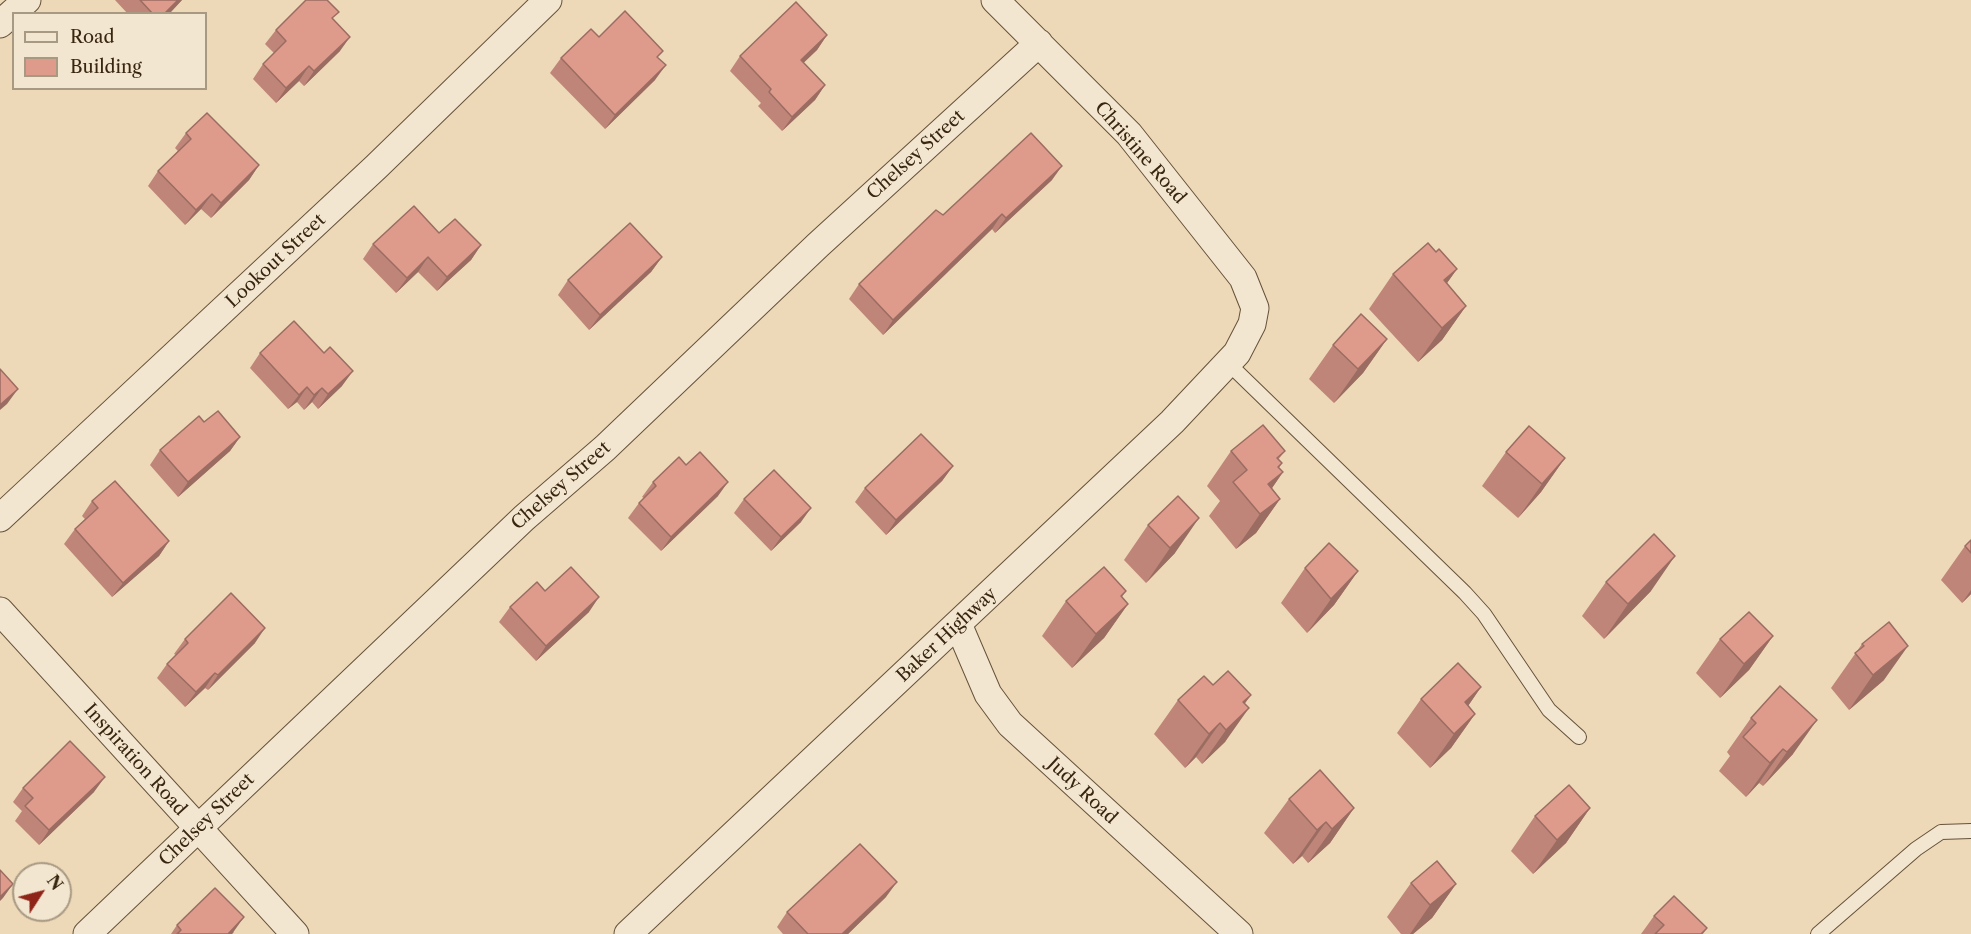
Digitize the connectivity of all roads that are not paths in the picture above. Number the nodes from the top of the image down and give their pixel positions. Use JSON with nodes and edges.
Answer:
{"nodes":[{"id":1,"x":27,"y":0,"type":"edge"},
{"id":2,"x":548,"y":0,"type":"edge"},
{"id":3,"x":995,"y":0,"type":"edge"},
{"id":4,"x":14,"y":12,"type":"edge"},
{"id":5,"x":12,"y":13,"type":"edge"},
{"id":6,"x":0,"y":24,"type":"edge"},
{"id":7,"x":1039,"y":43,"type":"junction"},
{"id":8,"x":1252,"y":324,"type":"joint"},
{"id":9,"x":1228,"y":363,"type":"junction"},
{"id":10,"x":0,"y":518,"type":"edge"},
{"id":11,"x":0,"y":611,"type":"edge"},
{"id":12,"x":958,"y":624,"type":"junction"},
{"id":13,"x":1579,"y":737,"type":"dead end"},
{"id":14,"x":198,"y":830,"type":"junction"},
{"id":15,"x":1971,"y":831,"type":"edge"},
{"id":16,"x":638,"y":931,"type":"edge"},
{"id":17,"x":87,"y":934,"type":"edge"},
{"id":18,"x":295,"y":934,"type":"edge"},
{"id":19,"x":1239,"y":934,"type":"edge"},
{"id":20,"x":1818,"y":934,"type":"edge"}],
"edges":[{"from":1,"to":4,"type":"street"},
{"from":2,"to":10,"type":"street","name":"Lookout Street"},
{"from":3,"to":7,"type":"street","name":"Christine Road"},
{"from":5,"to":6,"type":"street"},
{"from":7,"to":8,"type":"street","name":"Christine Road"},
{"from":7,"to":14,"type":"street","name":"Chelsey Street"},
{"from":8,"to":9,"type":"street","name":"Baker Highway"},
{"from":9,"to":12,"type":"street","name":"Baker Highway"},
{"from":9,"to":13,"type":"lane"},
{"from":11,"to":14,"type":"street","name":"Inspiration Road"},
{"from":12,"to":16,"type":"street","name":"Baker Highway"},
{"from":12,"to":19,"type":"street","name":"Judy Road"},
{"from":14,"to":17,"type":"street","name":"Chelsey Street"},
{"from":14,"to":18,"type":"street","name":"Inspiration Road"},
{"from":15,"to":20,"type":"lane"}]}
